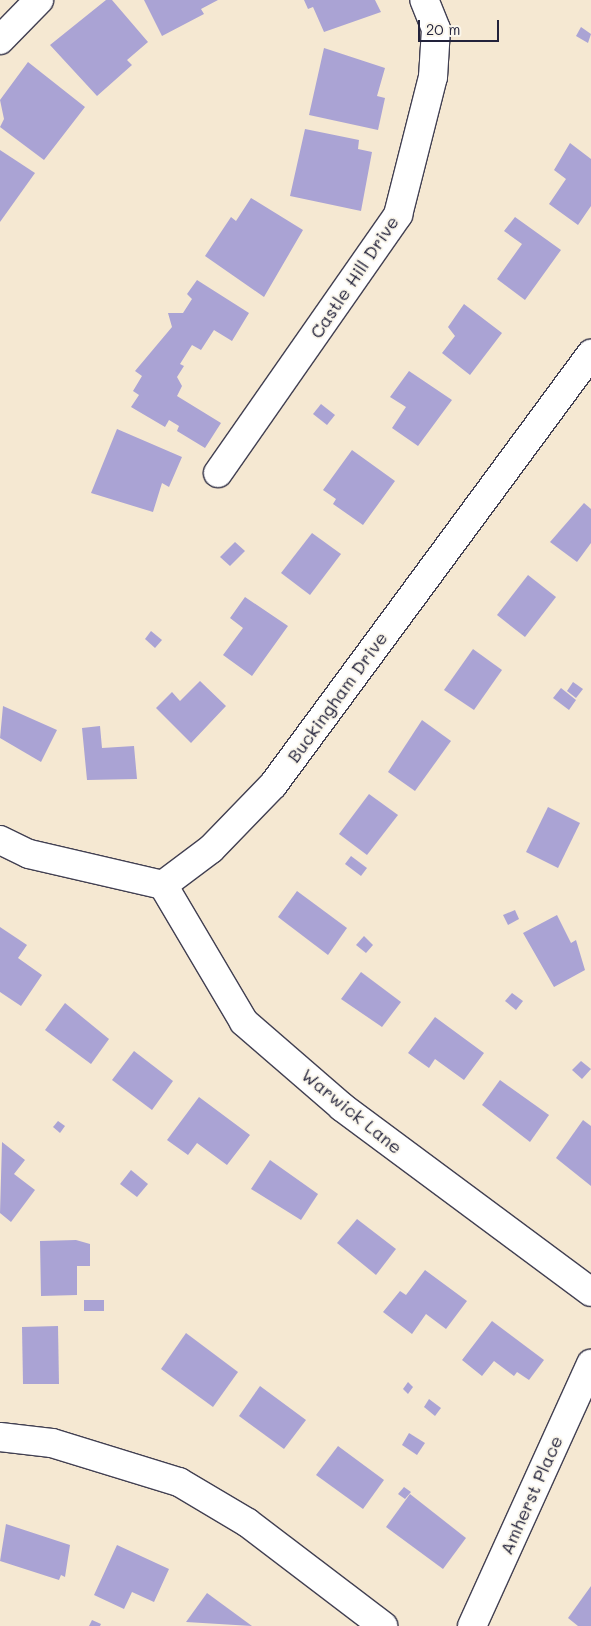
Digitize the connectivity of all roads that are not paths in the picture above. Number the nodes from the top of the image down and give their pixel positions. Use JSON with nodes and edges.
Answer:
{"nodes":[{"id":1,"x":39,"y":0,"type":"edge"},
{"id":2,"x":424,"y":0,"type":"edge"},
{"id":3,"x":0,"y":40,"type":"edge"},
{"id":4,"x":591,"y":354,"type":"edge"},
{"id":5,"x":218,"y":473,"type":"dead end"},
{"id":6,"x":0,"y":840,"type":"edge"},
{"id":7,"x":163,"y":885,"type":"junction"},
{"id":8,"x":591,"y":1292,"type":"edge"},
{"id":9,"x":591,"y":1364,"type":"edge"},
{"id":10,"x":0,"y":1436,"type":"edge"},
{"id":11,"x":383,"y":1626,"type":"edge"},
{"id":12,"x":472,"y":1626,"type":"edge"}],
"edges":[{"from":1,"to":3,"type":"street"},
{"from":2,"to":5,"type":"street","name":"Castle Hill Drive"},
{"from":4,"to":7,"type":"street","name":"Buckingham Drive"},
{"from":6,"to":7,"type":"street"},
{"from":7,"to":8,"type":"street","name":"Warwick Lane"},
{"from":9,"to":12,"type":"street","name":"Amherst Place"},
{"from":10,"to":11,"type":"street"}]}
